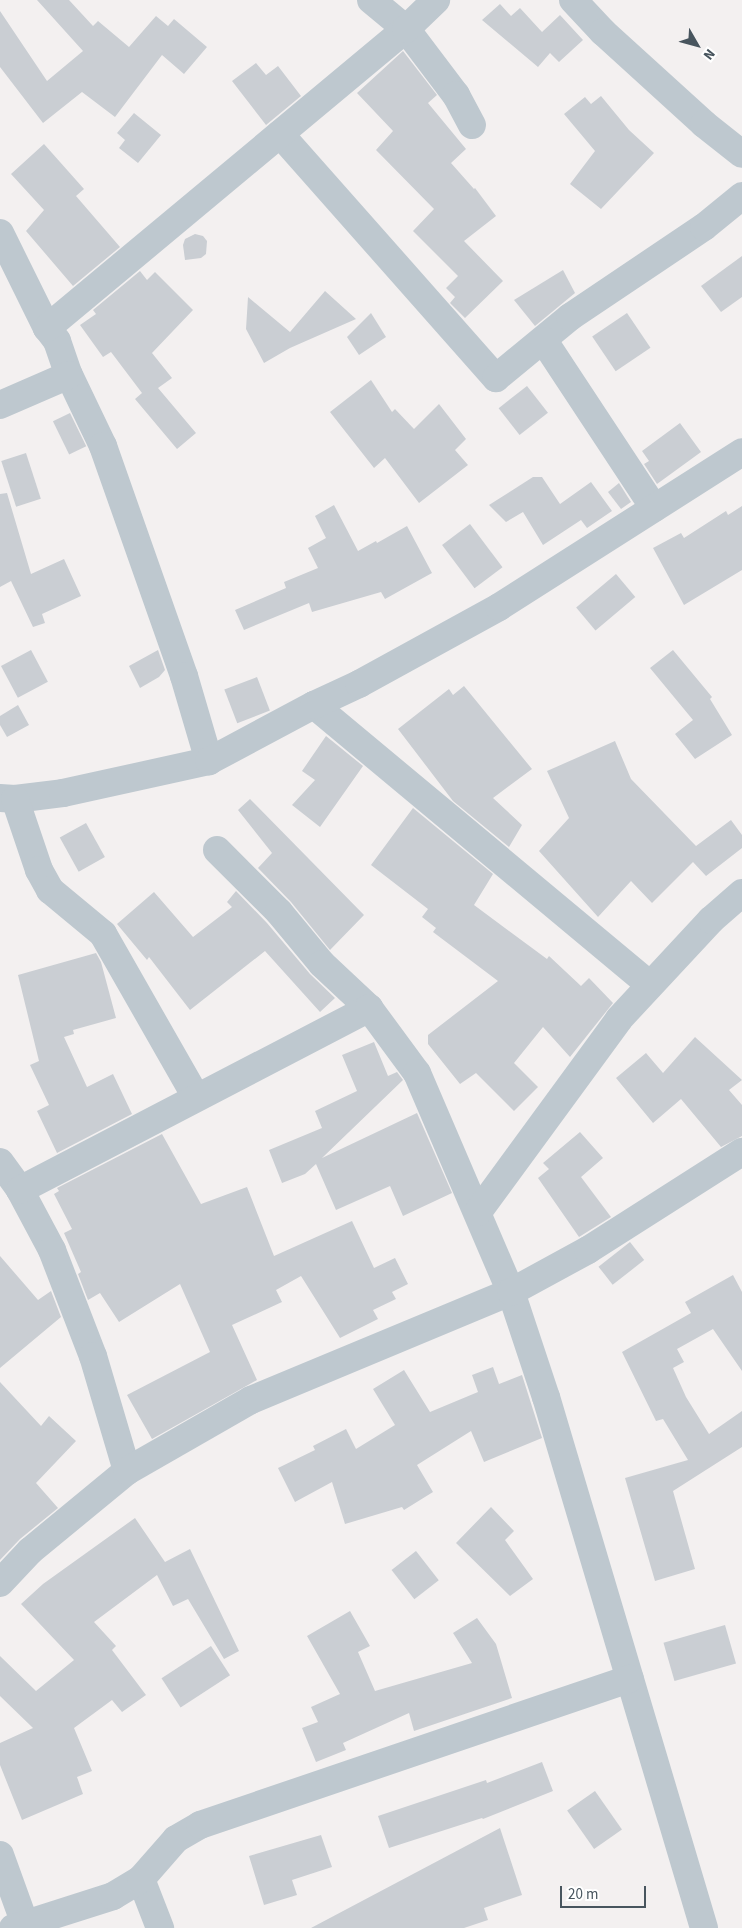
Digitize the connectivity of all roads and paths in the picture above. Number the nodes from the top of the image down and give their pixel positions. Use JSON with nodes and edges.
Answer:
{"nodes":[{"id":1,"x":371,"y":0,"type":"edge"},
{"id":2,"x":436,"y":0,"type":"edge"},
{"id":3,"x":573,"y":0,"type":"edge"},
{"id":4,"x":406,"y":29,"type":"junction"},
{"id":5,"x":472,"y":125,"type":"dead end"},
{"id":6,"x":280,"y":134,"type":"junction"},
{"id":7,"x":742,"y":154,"type":"edge"},
{"id":8,"x":742,"y":196,"type":"edge"},
{"id":9,"x":0,"y":233,"type":"edge"},
{"id":10,"x":47,"y":328,"type":"junction"},
{"id":11,"x":544,"y":341,"type":"junction"},
{"id":12,"x":69,"y":375,"type":"junction"},
{"id":13,"x":0,"y":405,"type":"edge"},
{"id":14,"x":742,"y":452,"type":"edge"},
{"id":15,"x":654,"y":508,"type":"junction"},
{"id":16,"x":314,"y":705,"type":"junction"},
{"id":17,"x":209,"y":761,"type":"junction"},
{"id":18,"x":7,"y":799,"type":"edge"},
{"id":19,"x":217,"y":850,"type":"dead end"},
{"id":20,"x":742,"y":893,"type":"edge"},
{"id":21,"x":650,"y":985,"type":"junction"},
{"id":22,"x":369,"y":1008,"type":"junction"},
{"id":23,"x":196,"y":1097,"type":"junction"},
{"id":24,"x":742,"y":1152,"type":"edge"},
{"id":25,"x":0,"y":1162,"type":"edge"},
{"id":26,"x":20,"y":1190,"type":"junction"},
{"id":27,"x":478,"y":1212,"type":"junction"},
{"id":28,"x":511,"y":1292,"type":"junction"},
{"id":29,"x":127,"y":1472,"type":"junction"},
{"id":30,"x":0,"y":1583,"type":"edge"},
{"id":31,"x":630,"y":1679,"type":"junction"},
{"id":32,"x":0,"y":1855,"type":"edge"},
{"id":33,"x":141,"y":1879,"type":"junction"},
{"id":34,"x":19,"y":1926,"type":"edge"},
{"id":35,"x":160,"y":1928,"type":"edge"},
{"id":36,"x":704,"y":1928,"type":"edge"}],
"edges":[{"from":1,"to":4,"type":"street"},
{"from":2,"to":4,"type":"street"},
{"from":3,"to":7,"type":"street"},
{"from":4,"to":5,"type":"street"},
{"from":4,"to":6,"type":"street"},
{"from":6,"to":10,"type":"street"},
{"from":6,"to":11,"type":"street"},
{"from":8,"to":11,"type":"street"},
{"from":9,"to":10,"type":"street"},
{"from":10,"to":12,"type":"street"},
{"from":11,"to":15,"type":"street"},
{"from":12,"to":13,"type":"street"},
{"from":12,"to":17,"type":"street"},
{"from":14,"to":15,"type":"street"},
{"from":15,"to":16,"type":"street"},
{"from":16,"to":17,"type":"street"},
{"from":16,"to":21,"type":"street"},
{"from":17,"to":18,"type":"street"},
{"from":18,"to":23,"type":"street"},
{"from":19,"to":22,"type":"street"},
{"from":20,"to":21,"type":"street"},
{"from":21,"to":27,"type":"street"},
{"from":22,"to":23,"type":"street"},
{"from":22,"to":27,"type":"street"},
{"from":23,"to":26,"type":"street"},
{"from":24,"to":28,"type":"street"},
{"from":25,"to":26,"type":"street"},
{"from":26,"to":29,"type":"street"},
{"from":27,"to":28,"type":"street"},
{"from":28,"to":29,"type":"street"},
{"from":28,"to":31,"type":"street"},
{"from":29,"to":30,"type":"street"},
{"from":31,"to":33,"type":"street"},
{"from":31,"to":36,"type":"street"},
{"from":32,"to":34,"type":"street"},
{"from":33,"to":34,"type":"street"},
{"from":33,"to":35,"type":"street"}]}
